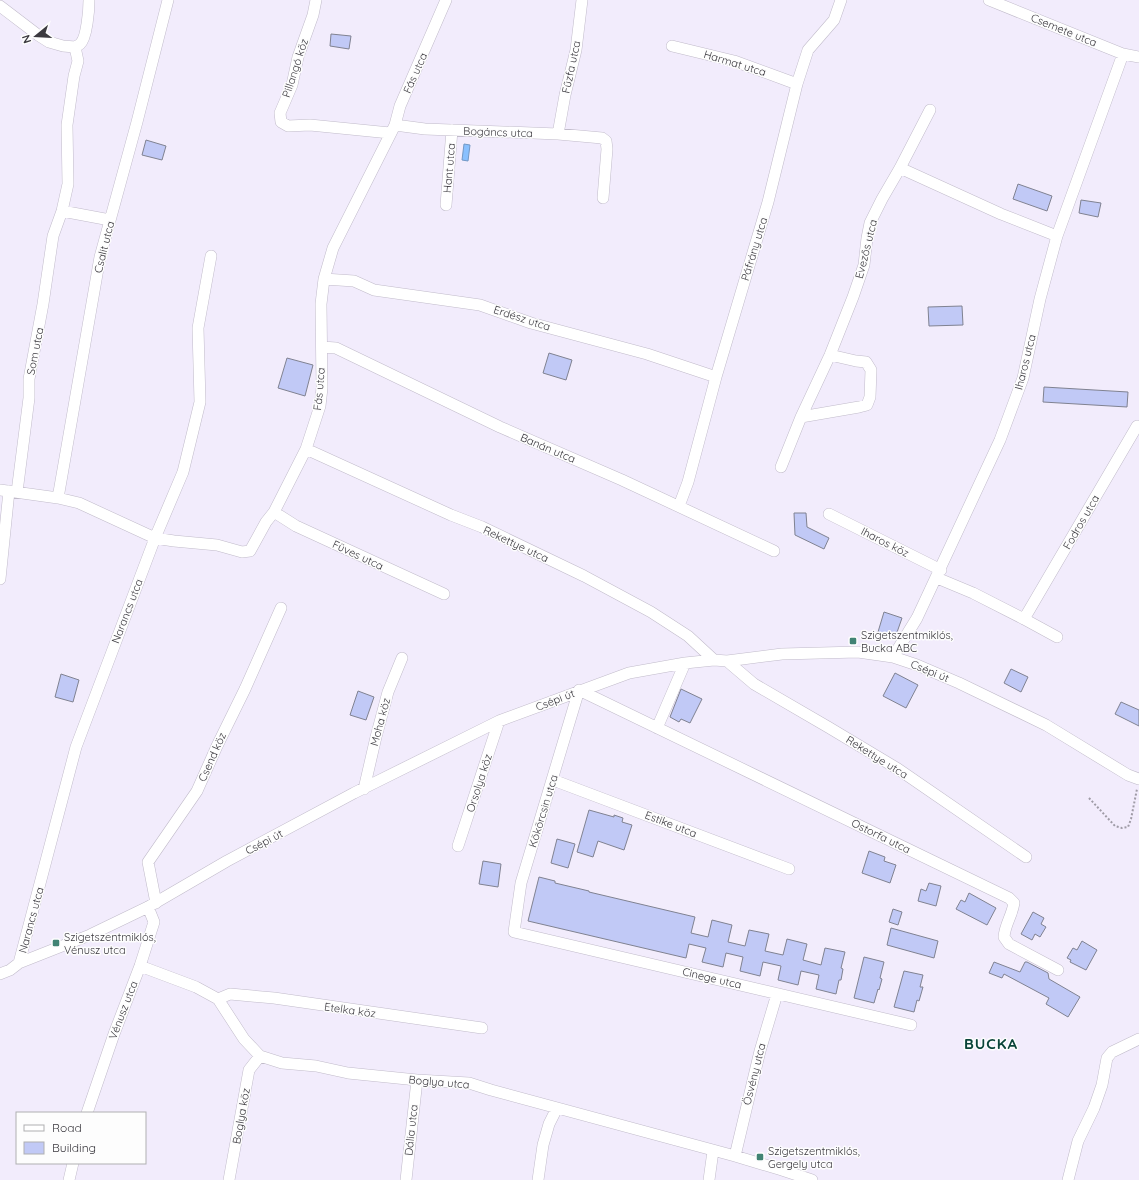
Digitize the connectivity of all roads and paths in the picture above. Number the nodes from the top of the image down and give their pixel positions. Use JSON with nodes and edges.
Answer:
{"nodes":[{"id":1,"x":89,"y":0,"type":"edge"},
{"id":2,"x":168,"y":0,"type":"edge"},
{"id":3,"x":316,"y":0,"type":"edge"},
{"id":4,"x":446,"y":0,"type":"edge"},
{"id":5,"x":582,"y":0,"type":"edge"},
{"id":6,"x":841,"y":0,"type":"edge"},
{"id":7,"x":989,"y":0,"type":"edge"},
{"id":8,"x":0,"y":6,"type":"edge"},
{"id":9,"x":672,"y":46,"type":"dead end"},
{"id":10,"x":75,"y":47,"type":"junction"},
{"id":11,"x":1123,"y":54,"type":"junction"},
{"id":12,"x":1139,"y":57,"type":"edge"},
{"id":13,"x":797,"y":84,"type":"junction"},
{"id":14,"x":930,"y":110,"type":"dead end"},
{"id":15,"x":392,"y":129,"type":"junction"},
{"id":16,"x":452,"y":130,"type":"junction"},
{"id":17,"x":558,"y":134,"type":"junction"},
{"id":18,"x":900,"y":168,"type":"junction"},
{"id":19,"x":603,"y":198,"type":"dead end"},
{"id":20,"x":446,"y":205,"type":"dead end"},
{"id":21,"x":62,"y":211,"type":"junction"},
{"id":22,"x":110,"y":220,"type":"junction"},
{"id":23,"x":1057,"y":236,"type":"junction"},
{"id":24,"x":211,"y":256,"type":"dead end"},
{"id":25,"x":324,"y":279,"type":"junction"},
{"id":26,"x":322,"y":347,"type":"junction"},
{"id":27,"x":830,"y":356,"type":"junction"},
{"id":28,"x":716,"y":377,"type":"junction"},
{"id":29,"x":801,"y":417,"type":"junction"},
{"id":30,"x":1137,"y":426,"type":"dead end"},
{"id":31,"x":306,"y":449,"type":"junction"},
{"id":32,"x":781,"y":466,"type":"dead end"},
{"id":33,"x":9,"y":491,"type":"edge"},
{"id":34,"x":58,"y":498,"type":"junction"},
{"id":35,"x":679,"y":506,"type":"junction"},
{"id":36,"x":274,"y":512,"type":"junction"},
{"id":37,"x":829,"y":514,"type":"dead end"},
{"id":38,"x":155,"y":538,"type":"junction"},
{"id":39,"x":774,"y":551,"type":"dead end"},
{"id":40,"x":939,"y":574,"type":"junction"},
{"id":41,"x":0,"y":579,"type":"edge"},
{"id":42,"x":444,"y":594,"type":"dead end"},
{"id":43,"x":281,"y":608,"type":"dead end"},
{"id":44,"x":1024,"y":619,"type":"junction"},
{"id":45,"x":1056,"y":637,"type":"dead end"},
{"id":46,"x":893,"y":657,"type":"junction"},
{"id":47,"x":402,"y":658,"type":"dead end"},
{"id":48,"x":714,"y":660,"type":"junction"},
{"id":49,"x":727,"y":661,"type":"junction"},
{"id":50,"x":685,"y":663,"type":"junction"},
{"id":51,"x":579,"y":690,"type":"junction"},
{"id":52,"x":500,"y":721,"type":"junction"},
{"id":53,"x":657,"y":728,"type":"junction"},
{"id":54,"x":553,"y":780,"type":"junction"},
{"id":55,"x":1138,"y":783,"type":"edge"},
{"id":56,"x":364,"y":788,"type":"junction"},
{"id":57,"x":1089,"y":798,"type":"dead end"},
{"id":58,"x":458,"y":846,"type":"dead end"},
{"id":59,"x":1026,"y":857,"type":"dead end"},
{"id":60,"x":789,"y":869,"type":"dead end"},
{"id":61,"x":152,"y":905,"type":"junction"},
{"id":62,"x":514,"y":932,"type":"joint"},
{"id":63,"x":19,"y":964,"type":"junction"},
{"id":64,"x":140,"y":966,"type":"junction"},
{"id":65,"x":1058,"y":970,"type":"dead end"},
{"id":66,"x":0,"y":974,"type":"edge"},
{"id":67,"x":777,"y":994,"type":"junction"},
{"id":68,"x":218,"y":999,"type":"junction"},
{"id":69,"x":911,"y":1025,"type":"dead end"},
{"id":70,"x":482,"y":1028,"type":"dead end"},
{"id":71,"x":1139,"y":1039,"type":"edge"},
{"id":72,"x":260,"y":1056,"type":"junction"},
{"id":73,"x":417,"y":1080,"type":"junction"},
{"id":74,"x":557,"y":1108,"type":"junction"},
{"id":75,"x":86,"y":1112,"type":"edge"},
{"id":76,"x":713,"y":1151,"type":"junction"},
{"id":77,"x":735,"y":1156,"type":"junction"},
{"id":78,"x":73,"y":1164,"type":"edge"},
{"id":79,"x":69,"y":1180,"type":"edge"},
{"id":80,"x":229,"y":1180,"type":"edge"},
{"id":81,"x":406,"y":1180,"type":"edge"},
{"id":82,"x":538,"y":1180,"type":"edge"},
{"id":83,"x":709,"y":1180,"type":"edge"},
{"id":84,"x":812,"y":1180,"type":"edge"},
{"id":85,"x":1068,"y":1180,"type":"edge"}],
"edges":[{"from":1,"to":10,"type":"street"},
{"from":2,"to":22,"type":"street","name":"Csalit utca"},
{"from":3,"to":15,"type":"street","name":"Pillangó köz"},
{"from":4,"to":15,"type":"street","name":"Fás utca"},
{"from":5,"to":17,"type":"street","name":"Fűzfa utca"},
{"from":6,"to":13,"type":"street","name":"Páfrány utca"},
{"from":7,"to":11,"type":"street","name":"Csemete utca"},
{"from":8,"to":10,"type":"street"},
{"from":9,"to":13,"type":"street","name":"Harmat utca"},
{"from":10,"to":21,"type":"street","name":"Som utca"},
{"from":11,"to":12,"type":"street","name":"Csemete utca"},
{"from":11,"to":23,"type":"street","name":"Iharos utca"},
{"from":13,"to":28,"type":"street","name":"Páfrány utca"},
{"from":14,"to":18,"type":"street","name":"Evezős utca"},
{"from":15,"to":16,"type":"street","name":"Bogáncs utca"},
{"from":15,"to":25,"type":"street","name":"Fás utca"},
{"from":16,"to":17,"type":"street","name":"Bogáncs utca"},
{"from":16,"to":20,"type":"street","name":"Hant utca"},
{"from":17,"to":19,"type":"street","name":"Bogáncs utca"},
{"from":18,"to":23,"type":"street"},
{"from":18,"to":27,"type":"street","name":"Evezős utca"},
{"from":21,"to":22,"type":"street"},
{"from":21,"to":33,"type":"street","name":"Som utca"},
{"from":22,"to":34,"type":"street","name":"Csalit utca"},
{"from":23,"to":40,"type":"street","name":"Iharos utca"},
{"from":24,"to":38,"type":"street","name":"Narancs utca"},
{"from":25,"to":26,"type":"street","name":"Fás utca"},
{"from":25,"to":28,"type":"street","name":"Erdész utca"},
{"from":26,"to":31,"type":"street","name":"Fás utca"},
{"from":26,"to":35,"type":"street","name":"Banán utca"},
{"from":27,"to":29,"type":"street","name":"Evezős utca"},
{"from":27,"to":29,"type":"street"},
{"from":28,"to":35,"type":"street","name":"Páfrány utca"},
{"from":29,"to":32,"type":"street","name":"Evezős utca"},
{"from":30,"to":44,"type":"street","name":"Fodros utca"},
{"from":31,"to":36,"type":"street","name":"Fás utca"},
{"from":31,"to":48,"type":"street","name":"Rekettye utca"},
{"from":33,"to":34,"type":"street","name":"Fás utca"},
{"from":33,"to":41,"type":"street","name":"Som utca"},
{"from":34,"to":38,"type":"street","name":"Fás utca"},
{"from":35,"to":39,"type":"street","name":"Banán utca"},
{"from":36,"to":38,"type":"street","name":"Fás utca"},
{"from":36,"to":42,"type":"street","name":"Füves utca"},
{"from":37,"to":40,"type":"street","name":"Iharos köz"},
{"from":38,"to":63,"type":"street","name":"Narancs utca"},
{"from":40,"to":44,"type":"street"},
{"from":40,"to":46,"type":"street","name":"Iharos utca"},
{"from":43,"to":61,"type":"street","name":"Csend köz"},
{"from":44,"to":45,"type":"street"},
{"from":46,"to":49,"type":"street","name":"Csépi út"},
{"from":46,"to":55,"type":"street","name":"Csépi út"},
{"from":47,"to":56,"type":"street","name":"Moha köz"},
{"from":48,"to":49,"type":"street","name":"Csépi út"},
{"from":48,"to":50,"type":"street","name":"Csépi út"},
{"from":49,"to":59,"type":"street","name":"Rekettye utca"},
{"from":50,"to":51,"type":"street","name":"Csépi út"},
{"from":50,"to":53,"type":"street"},
{"from":51,"to":52,"type":"street","name":"Csépi út"},
{"from":51,"to":53,"type":"street","name":"Ostorfa utca"},
{"from":51,"to":54,"type":"street","name":"Kökörcsin utca"},
{"from":52,"to":56,"type":"street","name":"Csépi út"},
{"from":52,"to":58,"type":"street","name":"Orsolya köz"},
{"from":53,"to":65,"type":"street","name":"Ostorfa utca"},
{"from":54,"to":60,"type":"street","name":"Estike utca"},
{"from":54,"to":62,"type":"street","name":"Kökörcsin utca"},
{"from":55,"to":57,"type":"path"},
{"from":56,"to":61,"type":"street","name":"Csépi út"},
{"from":61,"to":63,"type":"street","name":"Csépi út"},
{"from":61,"to":64,"type":"street","name":"Vénusz utca"},
{"from":62,"to":67,"type":"street","name":"Cinege utca"},
{"from":63,"to":66,"type":"street","name":"Csépi út"},
{"from":64,"to":68,"type":"street","name":"Boglya utca"},
{"from":64,"to":75,"type":"street","name":"Vénusz utca"},
{"from":67,"to":69,"type":"street","name":"Cinege utca"},
{"from":67,"to":77,"type":"street","name":"Ösvény utca"},
{"from":68,"to":70,"type":"street","name":"Etelka köz"},
{"from":68,"to":72,"type":"street","name":"Boglya utca"},
{"from":71,"to":85,"type":"street"},
{"from":72,"to":73,"type":"street","name":"Boglya utca"},
{"from":72,"to":80,"type":"street","name":"Boglya köz"},
{"from":73,"to":74,"type":"street","name":"Boglya utca"},
{"from":73,"to":81,"type":"street","name":"Dália utca"},
{"from":74,"to":76,"type":"street","name":"Boglya utca"},
{"from":74,"to":82,"type":"street"},
{"from":76,"to":77,"type":"street","name":"Boglya utca"},
{"from":76,"to":83,"type":"street"},
{"from":77,"to":84,"type":"street","name":"Boglya utca"},
{"from":78,"to":79,"type":"street"}]}
